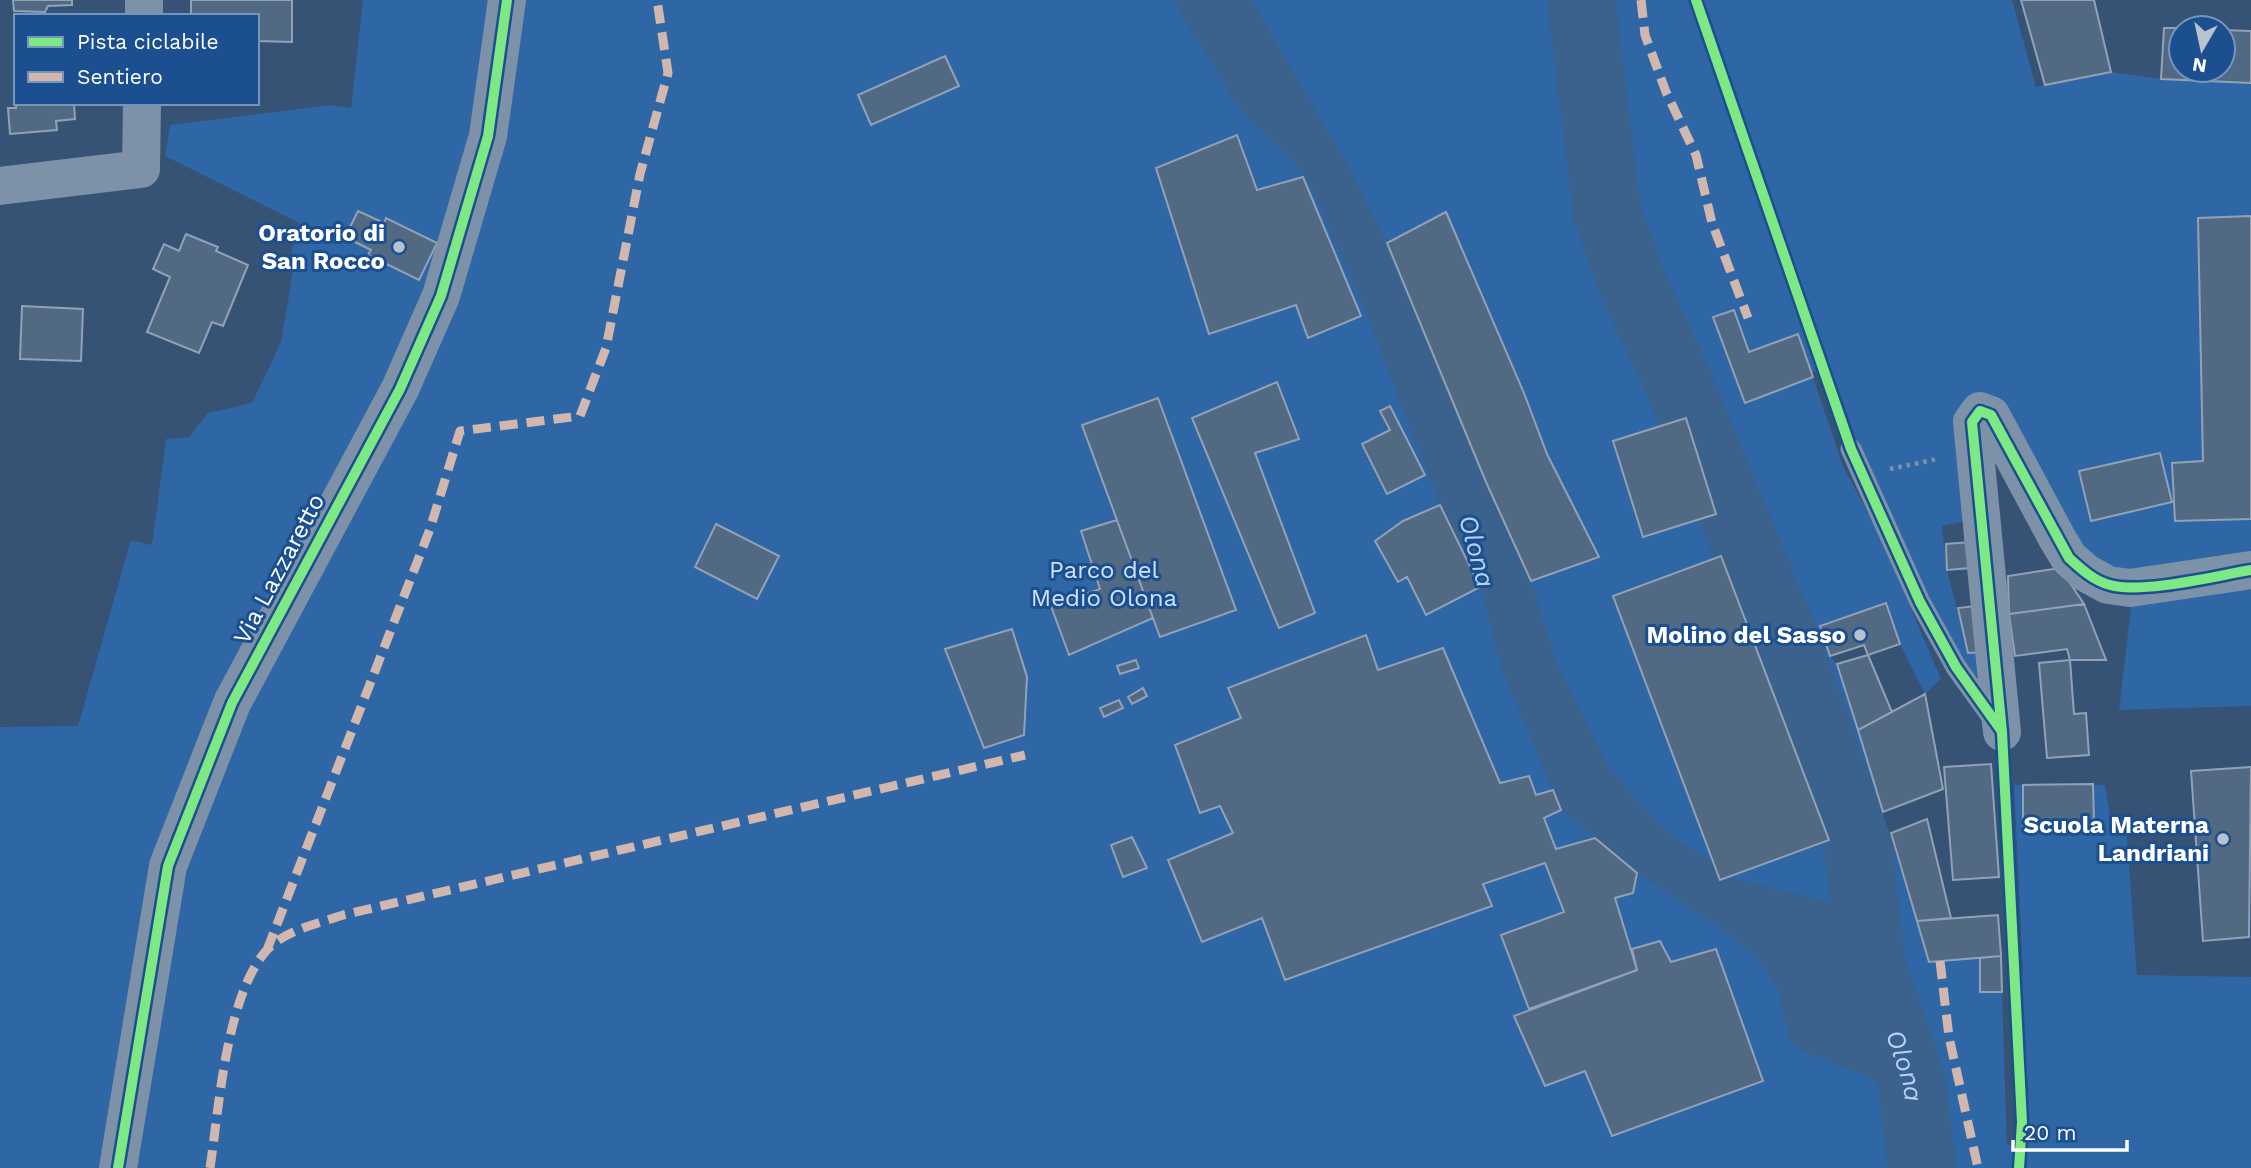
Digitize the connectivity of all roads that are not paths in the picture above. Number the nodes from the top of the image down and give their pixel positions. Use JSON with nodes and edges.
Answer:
{"nodes":[{"id":1,"x":507,"y":0,"type":"edge"},
{"id":2,"x":142,"y":105,"type":"edge"},
{"id":3,"x":0,"y":186,"type":"edge"},
{"id":4,"x":1851,"y":450,"type":"dead end"},
{"id":5,"x":2251,"y":570,"type":"edge"},
{"id":6,"x":2002,"y":732,"type":"joint"},
{"id":7,"x":118,"y":1168,"type":"edge"}],
"edges":[{"from":1,"to":7,"type":"street","name":"Via Lazzaretto"},
{"from":2,"to":3,"type":"street"},
{"from":4,"to":6,"type":"lane"},
{"from":5,"to":6,"type":"street"}]}
